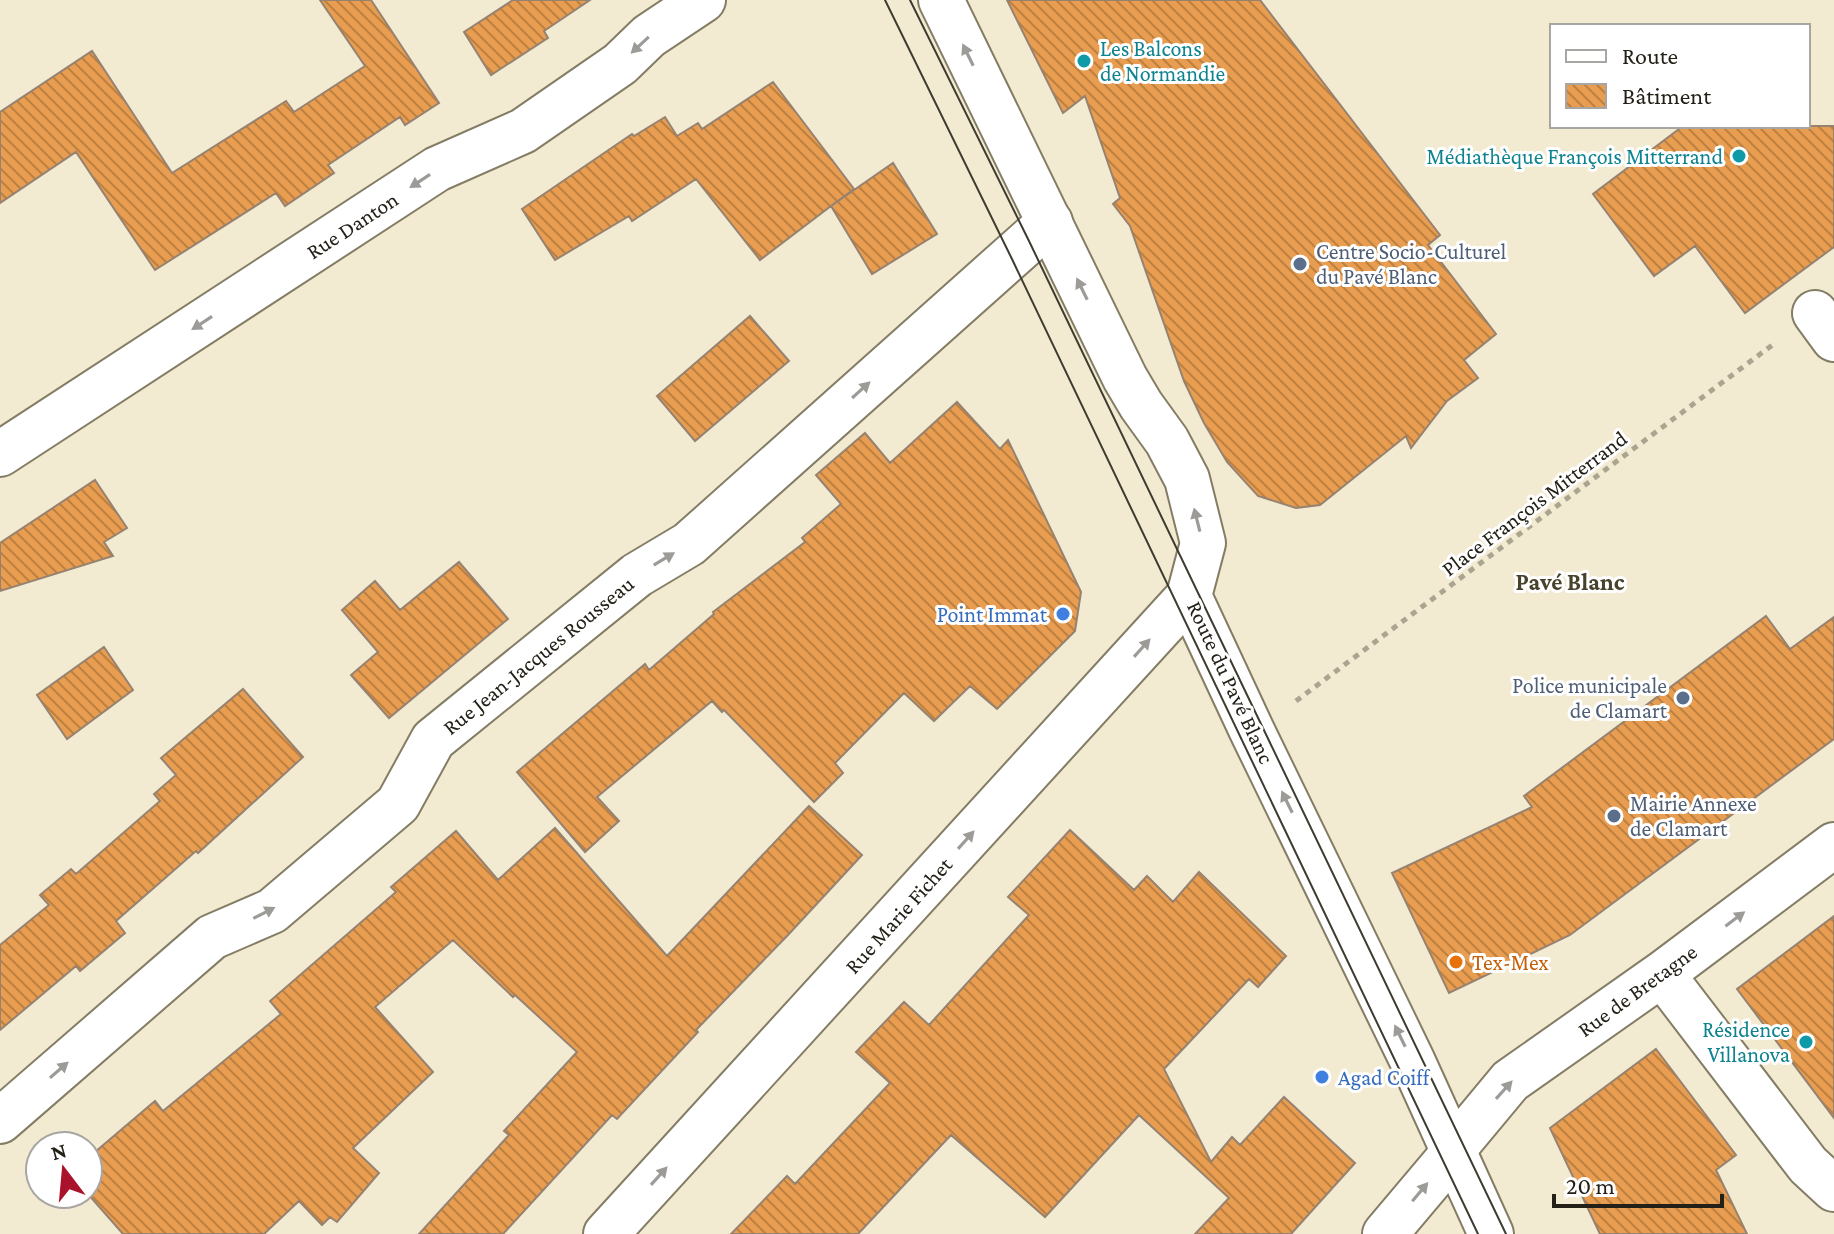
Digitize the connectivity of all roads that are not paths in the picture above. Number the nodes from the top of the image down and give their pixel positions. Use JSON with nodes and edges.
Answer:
{"nodes":[{"id":1,"x":703,"y":0,"type":"edge"},
{"id":2,"x":941,"y":0,"type":"edge"},
{"id":3,"x":1050,"y":222,"type":"junction"},
{"id":4,"x":0,"y":454,"type":"edge"},
{"id":5,"x":1189,"y":596,"type":"junction"},
{"id":6,"x":1834,"y":845,"type":"edge"},
{"id":7,"x":1662,"y":974,"type":"junction"},
{"id":8,"x":0,"y":1121,"type":"edge"},
{"id":9,"x":1454,"y":1150,"type":"junction"},
{"id":10,"x":1834,"y":1189,"type":"edge"},
{"id":11,"x":606,"y":1234,"type":"edge"},
{"id":12,"x":1385,"y":1234,"type":"edge"},
{"id":13,"x":1491,"y":1234,"type":"edge"}],
"edges":[{"from":1,"to":4,"type":"street","name":"Rue Danton","one_way":true},
{"from":3,"to":2,"type":"street","name":"Route du Pavé Blanc","one_way":true},
{"from":5,"to":3,"type":"street","name":"Route du Pavé Blanc","one_way":true},
{"from":8,"to":3,"type":"street","name":"Rue Jean-Jacques Rousseau","one_way":true},
{"from":9,"to":5,"type":"street","name":"Route du Pavé Blanc","one_way":true},
{"from":11,"to":5,"type":"street","name":"Rue Marie Fichet","one_way":true},
{"from":7,"to":6,"type":"street","name":"Rue de Bretagne","one_way":true},
{"from":9,"to":7,"type":"street","name":"Rue de Bretagne","one_way":true},
{"from":7,"to":10,"type":"street"},
{"from":12,"to":9,"type":"street","name":"Rue de Bretagne","one_way":true},
{"from":9,"to":13,"type":"street","name":"Route du Pavé Blanc"}]}
